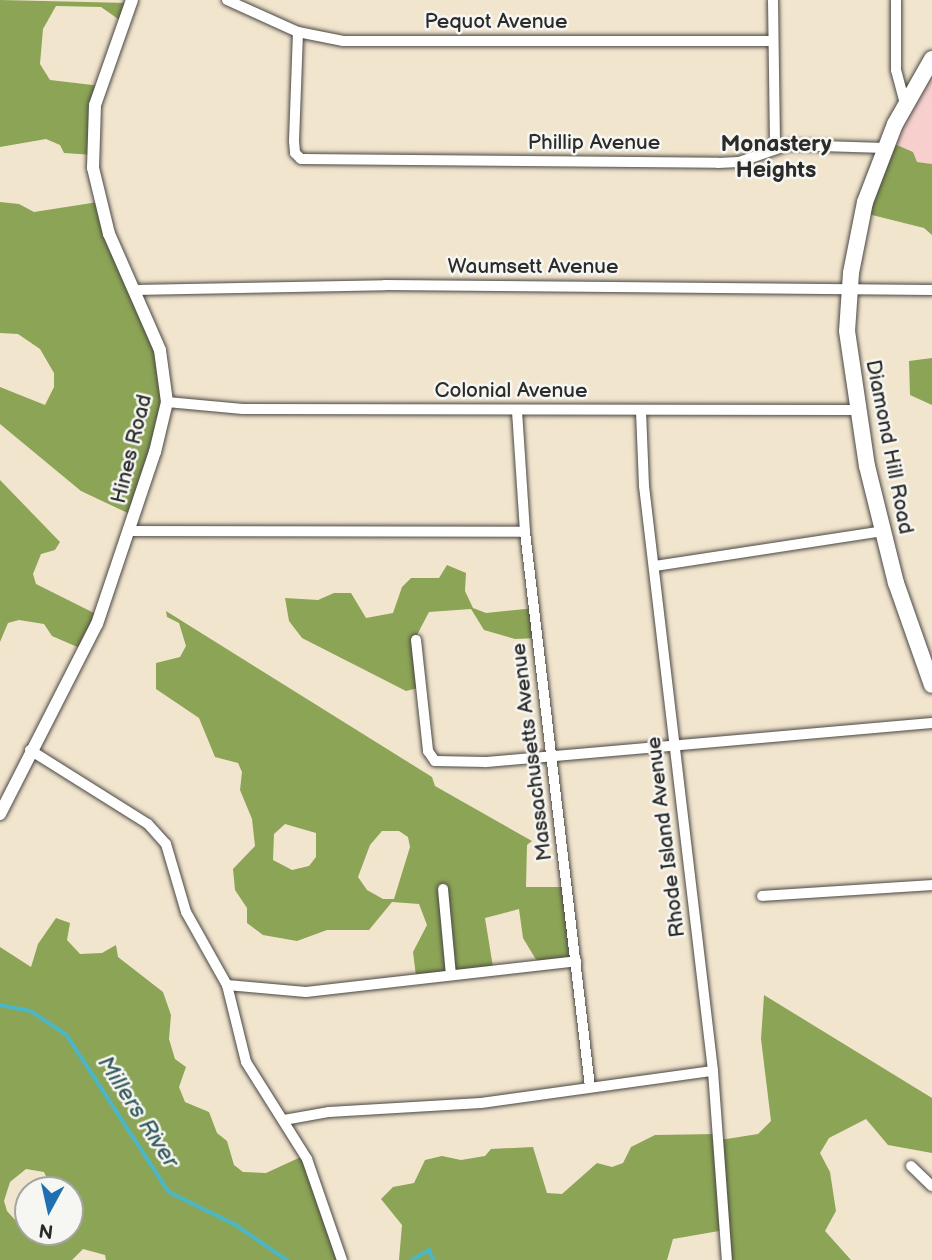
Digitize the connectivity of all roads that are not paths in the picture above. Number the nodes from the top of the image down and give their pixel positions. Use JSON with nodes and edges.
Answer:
{"nodes":[{"id":1,"x":132,"y":0,"type":"edge"},
{"id":2,"x":227,"y":0,"type":"edge"},
{"id":3,"x":773,"y":0,"type":"edge"},
{"id":4,"x":896,"y":0,"type":"edge"},
{"id":5,"x":298,"y":32,"type":"junction"},
{"id":6,"x":773,"y":41,"type":"junction"},
{"id":7,"x":932,"y":59,"type":"edge"},
{"id":8,"x":905,"y":103,"type":"junction"},
{"id":9,"x":775,"y":148,"type":"junction"},
{"id":10,"x":885,"y":148,"type":"junction"},
{"id":11,"x":849,"y":289,"type":"junction"},
{"id":12,"x":134,"y":290,"type":"junction"},
{"id":13,"x":932,"y":290,"type":"edge"},
{"id":14,"x":167,"y":402,"type":"junction"},
{"id":15,"x":855,"y":410,"type":"junction"},
{"id":16,"x":517,"y":411,"type":"junction"},
{"id":17,"x":641,"y":411,"type":"junction"},
{"id":18,"x":130,"y":531,"type":"junction"},
{"id":19,"x":884,"y":531,"type":"junction"},
{"id":20,"x":525,"y":532,"type":"junction"},
{"id":21,"x":655,"y":566,"type":"junction"},
{"id":22,"x":416,"y":640,"type":"dead end"},
{"id":23,"x":932,"y":685,"type":"edge"},
{"id":24,"x":932,"y":723,"type":"edge"},
{"id":25,"x":675,"y":746,"type":"junction"},
{"id":26,"x":30,"y":750,"type":"junction"},
{"id":27,"x":552,"y":756,"type":"junction"},
{"id":28,"x":0,"y":814,"type":"edge"},
{"id":29,"x":932,"y":885,"type":"edge"},
{"id":30,"x":443,"y":889,"type":"dead end"},
{"id":31,"x":762,"y":896,"type":"dead end"},
{"id":32,"x":576,"y":961,"type":"junction"},
{"id":33,"x":451,"y":975,"type":"junction"},
{"id":34,"x":227,"y":985,"type":"junction"},
{"id":35,"x":712,"y":1071,"type":"junction"},
{"id":36,"x":590,"y":1087,"type":"junction"},
{"id":37,"x":284,"y":1120,"type":"junction"},
{"id":38,"x":911,"y":1166,"type":"dead end"},
{"id":39,"x":932,"y":1186,"type":"edge"},
{"id":40,"x":342,"y":1260,"type":"edge"},
{"id":41,"x":727,"y":1260,"type":"edge"}],
"edges":[{"from":1,"to":12,"type":"street","name":"Hines Road"},
{"from":2,"to":5,"type":"street","name":"Pequot Avenue"},
{"from":3,"to":6,"type":"street"},
{"from":4,"to":8,"type":"street"},
{"from":5,"to":6,"type":"street","name":"Pequot Avenue"},
{"from":5,"to":9,"type":"street","name":"Phillip Avenue"},
{"from":6,"to":9,"type":"street"},
{"from":7,"to":8,"type":"main road","name":"Diamond Hill Road"},
{"from":8,"to":10,"type":"main road","name":"Diamond Hill Road"},
{"from":9,"to":10,"type":"street","name":"Phillip Avenue"},
{"from":10,"to":11,"type":"main road","name":"Diamond Hill Road"},
{"from":11,"to":12,"type":"street","name":"Waumsett Avenue"},
{"from":11,"to":13,"type":"street","name":"Waumsett Avenue"},
{"from":11,"to":15,"type":"main road","name":"Diamond Hill Road"},
{"from":12,"to":14,"type":"street","name":"Hines Road"},
{"from":14,"to":16,"type":"street","name":"Colonial Avenue"},
{"from":14,"to":18,"type":"street","name":"Hines Road"},
{"from":15,"to":17,"type":"street","name":"Colonial Avenue"},
{"from":15,"to":19,"type":"main road","name":"Diamond Hill Road"},
{"from":16,"to":17,"type":"street","name":"Colonial Avenue"},
{"from":16,"to":20,"type":"street","name":"Massachusetts Avenue"},
{"from":17,"to":21,"type":"street","name":"Rhode Island Avenue"},
{"from":18,"to":20,"type":"street"},
{"from":18,"to":26,"type":"street","name":"Hines Road"},
{"from":19,"to":21,"type":"street"},
{"from":19,"to":23,"type":"main road","name":"Diamond Hill Road"},
{"from":20,"to":27,"type":"street","name":"Massachusetts Avenue"},
{"from":21,"to":25,"type":"street","name":"Rhode Island Avenue"},
{"from":22,"to":27,"type":"street"},
{"from":24,"to":25,"type":"street"},
{"from":25,"to":27,"type":"street"},
{"from":25,"to":35,"type":"street","name":"Rhode Island Avenue"},
{"from":26,"to":28,"type":"street","name":"Hines Road"},
{"from":26,"to":34,"type":"street"},
{"from":27,"to":32,"type":"street","name":"Massachusetts Avenue"},
{"from":29,"to":31,"type":"street"},
{"from":30,"to":33,"type":"street"},
{"from":32,"to":33,"type":"street"},
{"from":32,"to":36,"type":"street","name":"Massachusetts Avenue"},
{"from":33,"to":34,"type":"street"},
{"from":34,"to":37,"type":"street"},
{"from":35,"to":36,"type":"street"},
{"from":35,"to":41,"type":"street","name":"Rhode Island Avenue"},
{"from":36,"to":37,"type":"street"},
{"from":37,"to":40,"type":"street"},
{"from":38,"to":39,"type":"street"}]}
